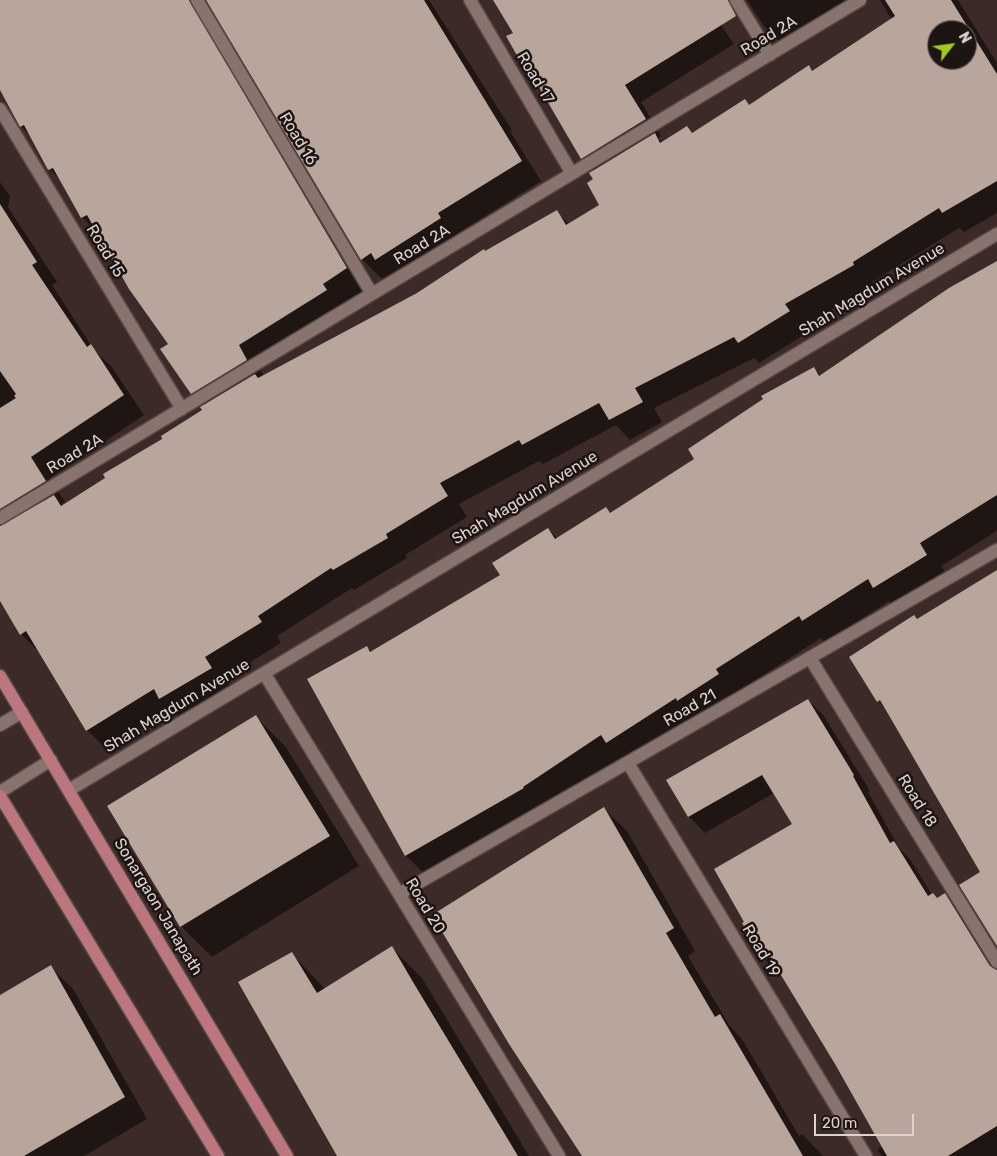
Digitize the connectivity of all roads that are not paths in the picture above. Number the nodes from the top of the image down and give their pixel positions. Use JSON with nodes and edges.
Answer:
{"nodes":[{"id":1,"x":196,"y":0,"type":"edge"},
{"id":2,"x":470,"y":0,"type":"edge"},
{"id":3,"x":736,"y":0,"type":"edge"},
{"id":4,"x":860,"y":0,"type":"edge"},
{"id":5,"x":770,"y":55,"type":"junction"},
{"id":6,"x":0,"y":109,"type":"edge"},
{"id":7,"x":571,"y":172,"type":"junction"},
{"id":8,"x":997,"y":234,"type":"edge"},
{"id":9,"x":372,"y":294,"type":"junction"},
{"id":10,"x":182,"y":409,"type":"junction"},
{"id":11,"x":0,"y":518,"type":"edge"},
{"id":12,"x":997,"y":550,"type":"edge"},
{"id":13,"x":810,"y":658,"type":"junction"},
{"id":14,"x":264,"y":673,"type":"junction"},
{"id":15,"x":0,"y":676,"type":"edge"},
{"id":16,"x":22,"y":712,"type":"junction"},
{"id":17,"x":0,"y":725,"type":"edge"},
{"id":18,"x":51,"y":760,"type":"junction"},
{"id":19,"x":628,"y":763,"type":"junction"},
{"id":20,"x":69,"y":790,"type":"junction"},
{"id":21,"x":0,"y":794,"type":"edge"},
{"id":22,"x":399,"y":894,"type":"junction"},
{"id":23,"x":997,"y":962,"type":"edge"},
{"id":24,"x":218,"y":1156,"type":"edge"},
{"id":25,"x":287,"y":1156,"type":"edge"},
{"id":26,"x":559,"y":1156,"type":"edge"},
{"id":27,"x":866,"y":1156,"type":"edge"}],
"edges":[{"from":1,"to":9,"type":"street","name":"Road 16"},
{"from":2,"to":7,"type":"street","name":"Road 17"},
{"from":3,"to":5,"type":"street"},
{"from":4,"to":5,"type":"street","name":"Road 2A"},
{"from":5,"to":7,"type":"street","name":"Road 2A"},
{"from":6,"to":10,"type":"street","name":"Road 15"},
{"from":7,"to":9,"type":"street","name":"Road 2A"},
{"from":8,"to":14,"type":"street","name":"Shah Magdum Avenue"},
{"from":9,"to":10,"type":"street","name":"Road 2A"},
{"from":10,"to":11,"type":"street","name":"Road 2A"},
{"from":12,"to":13,"type":"street","name":"Road 21"},
{"from":13,"to":19,"type":"street","name":"Road 21"},
{"from":13,"to":23,"type":"street","name":"Road 18"},
{"from":14,"to":20,"type":"street","name":"Shah Magdum Avenue"},
{"from":14,"to":22,"type":"street","name":"Road 20"},
{"from":15,"to":16,"type":"main road","name":"Sonargaon Janapath"},
{"from":16,"to":17,"type":"street"},
{"from":16,"to":18,"type":"main road","name":"Sonargaon Janapath"},
{"from":18,"to":20,"type":"main road","name":"Sonargaon Janapath"},
{"from":18,"to":21,"type":"street"},
{"from":19,"to":22,"type":"street","name":"Road 21"},
{"from":19,"to":27,"type":"street","name":"Road 19"},
{"from":20,"to":25,"type":"main road","name":"Sonargaon Janapath"},
{"from":21,"to":24,"type":"main road"},
{"from":22,"to":26,"type":"street","name":"Road 20"}]}
